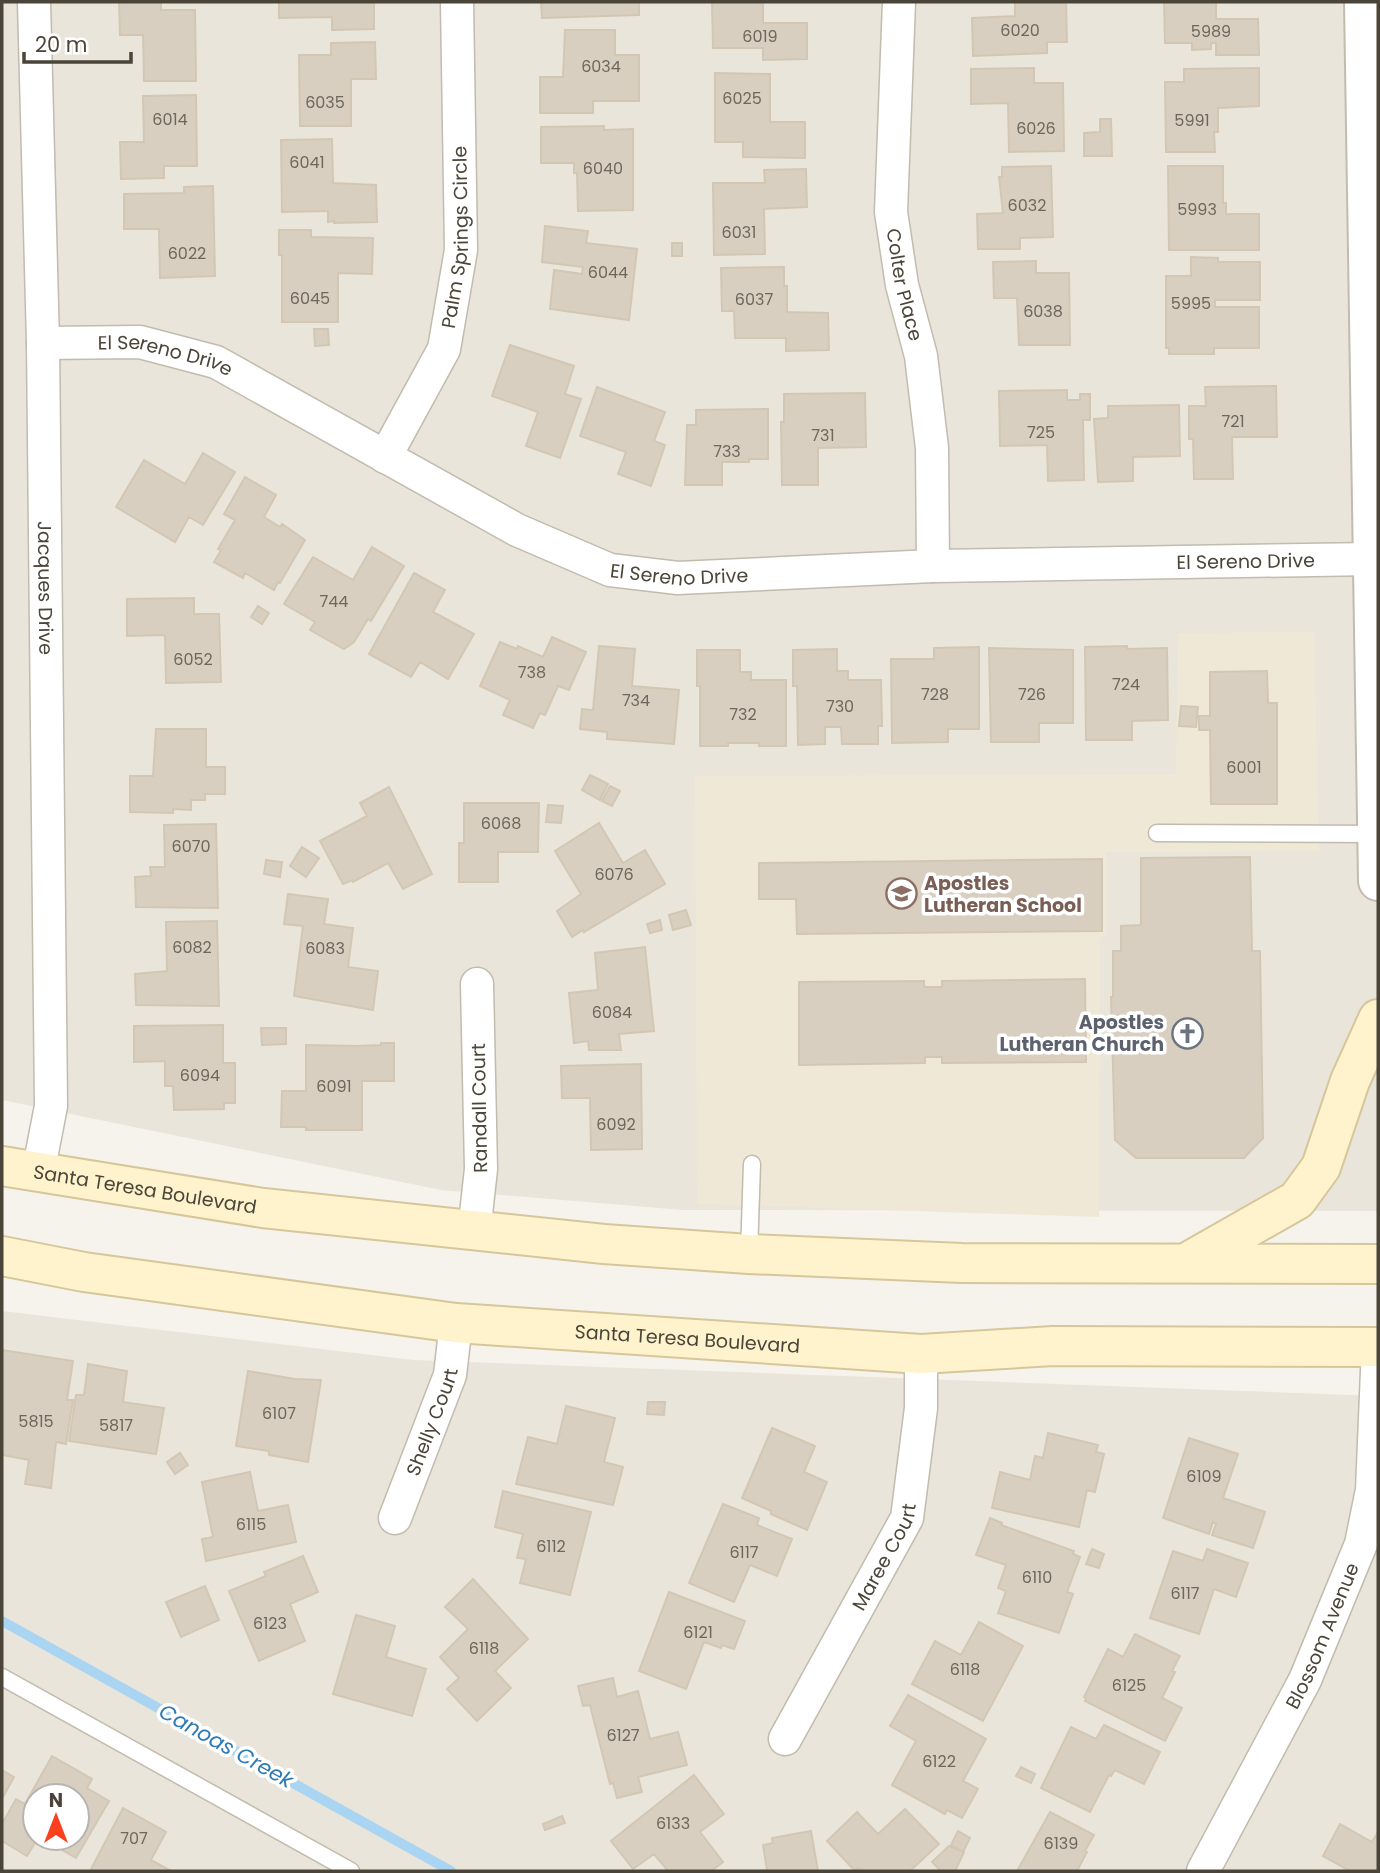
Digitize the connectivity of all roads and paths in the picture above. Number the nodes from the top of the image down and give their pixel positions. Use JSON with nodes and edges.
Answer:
{"nodes":[{"id":1,"x":34,"y":2,"type":"edge"},
{"id":2,"x":457,"y":2,"type":"edge"},
{"id":3,"x":899,"y":2,"type":"edge"},
{"id":4,"x":1364,"y":2,"type":"edge"},
{"id":5,"x":1373,"y":236,"type":"edge"},
{"id":6,"x":43,"y":343,"type":"junction"},
{"id":7,"x":384,"y":457,"type":"junction"},
{"id":8,"x":1372,"y":559,"type":"junction"},
{"id":9,"x":933,"y":566,"type":"junction"},
{"id":10,"x":1378,"y":729,"type":"edge"},
{"id":11,"x":1157,"y":833,"type":"dead end"},
{"id":12,"x":1378,"y":834,"type":"edge"},
{"id":13,"x":1378,"y":881,"type":"edge"},
{"id":14,"x":477,"y":984,"type":"dead end"},
{"id":15,"x":1378,"y":1019,"type":"edge"},
{"id":16,"x":752,"y":1164,"type":"dead end"},
{"id":17,"x":2,"y":1166,"type":"edge"},
{"id":18,"x":38,"y":1173,"type":"junction"},
{"id":19,"x":474,"y":1232,"type":"junction"},
{"id":20,"x":749,"y":1254,"type":"junction"},
{"id":21,"x":2,"y":1256,"type":"edge"},
{"id":22,"x":1378,"y":1264,"type":"edge"},
{"id":23,"x":1183,"y":1265,"type":"junction"},
{"id":24,"x":456,"y":1322,"type":"junction"},
{"id":25,"x":1378,"y":1339,"type":"edge"},
{"id":26,"x":1378,"y":1347,"type":"edge"},
{"id":27,"x":921,"y":1354,"type":"junction"},
{"id":28,"x":395,"y":1518,"type":"dead end"},
{"id":29,"x":2,"y":1677,"type":"edge"},
{"id":30,"x":785,"y":1740,"type":"dead end"},
{"id":31,"x":351,"y":1871,"type":"edge"},
{"id":32,"x":1203,"y":1871,"type":"edge"}],
"edges":[{"from":1,"to":6,"type":"street","name":"Jacques Drive"},
{"from":2,"to":7,"type":"street","name":"Palm Springs Circle"},
{"from":3,"to":9,"type":"street","name":"Colter Place"},
{"from":4,"to":5,"type":"street"},
{"from":5,"to":8,"type":"street"},
{"from":6,"to":7,"type":"street","name":"El Sereno Drive"},
{"from":6,"to":18,"type":"street","name":"Jacques Drive"},
{"from":7,"to":9,"type":"street","name":"El Sereno Drive"},
{"from":8,"to":9,"type":"street","name":"El Sereno Drive"},
{"from":8,"to":10,"type":"street"},
{"from":10,"to":12,"type":"street"},
{"from":11,"to":12,"type":"lane"},
{"from":12,"to":13,"type":"street"},
{"from":14,"to":19,"type":"street","name":"Randall Court"},
{"from":15,"to":23,"type":"main road"},
{"from":16,"to":20,"type":"lane"},
{"from":17,"to":18,"type":"main road","name":"Santa Teresa Boulevard"},
{"from":18,"to":19,"type":"main road","name":"Santa Teresa Boulevard"},
{"from":19,"to":20,"type":"main road","name":"Santa Teresa Boulevard"},
{"from":20,"to":23,"type":"main road","name":"Santa Teresa Boulevard"},
{"from":21,"to":24,"type":"main road","name":"Santa Teresa Boulevard"},
{"from":22,"to":23,"type":"main road","name":"Santa Teresa Boulevard"},
{"from":24,"to":27,"type":"main road","name":"Santa Teresa Boulevard"},
{"from":24,"to":28,"type":"street","name":"Shelly Court"},
{"from":25,"to":26,"type":"street","name":"Blossom Avenue"},
{"from":26,"to":27,"type":"main road","name":"Santa Teresa Boulevard"},
{"from":26,"to":32,"type":"street","name":"Blossom Avenue"},
{"from":27,"to":30,"type":"street","name":"Maree Court"},
{"from":29,"to":31,"type":"lane"}]}
